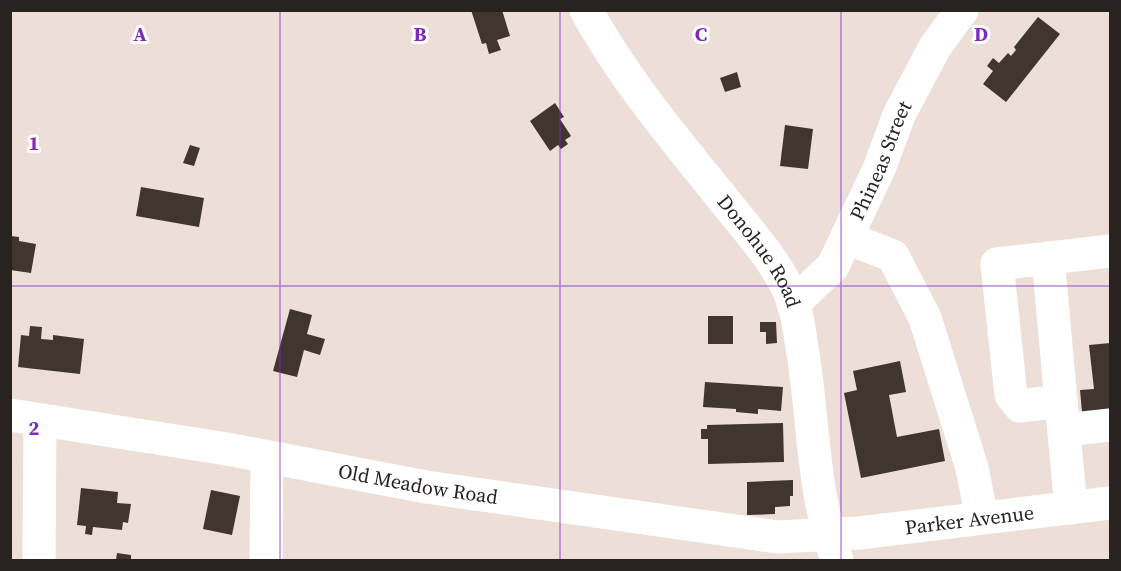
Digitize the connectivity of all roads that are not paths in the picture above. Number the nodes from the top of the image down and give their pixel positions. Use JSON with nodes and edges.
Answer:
{"nodes":[{"id":1,"x":586,"y":10,"type":"edge"},
{"id":2,"x":962,"y":10,"type":"edge"},
{"id":3,"x":847,"y":238,"type":"junction"},
{"id":4,"x":1110,"y":251,"type":"edge"},
{"id":5,"x":1048,"y":258,"type":"junction"},
{"id":6,"x":794,"y":304,"type":"junction"},
{"id":7,"x":1062,"y":415,"type":"junction"},
{"id":8,"x":25,"y":418,"type":"edge"},
{"id":9,"x":1110,"y":425,"type":"edge"},
{"id":10,"x":267,"y":457,"type":"junction"},
{"id":11,"x":1110,"y":503,"type":"edge"},
{"id":12,"x":1071,"y":508,"type":"junction"},
{"id":13,"x":982,"y":518,"type":"junction"},
{"id":14,"x":832,"y":548,"type":"edge"},
{"id":15,"x":39,"y":561,"type":"edge"},
{"id":16,"x":266,"y":561,"type":"edge"}],
"edges":[{"from":1,"to":6,"type":"street","name":"Donohue Road"},
{"from":2,"to":3,"type":"street","name":"Phineas Street"},
{"from":3,"to":6,"type":"street","name":"Phineas Street"},
{"from":3,"to":13,"type":"street"},
{"from":4,"to":5,"type":"street"},
{"from":5,"to":7,"type":"street"},
{"from":5,"to":7,"type":"street"},
{"from":6,"to":14,"type":"street","name":"Donohue Road"},
{"from":7,"to":9,"type":"street"},
{"from":7,"to":12,"type":"street"},
{"from":8,"to":10,"type":"street","name":"Old Meadow Road"},
{"from":8,"to":15,"type":"street"},
{"from":10,"to":14,"type":"street","name":"Old Meadow Road"},
{"from":10,"to":16,"type":"street"},
{"from":11,"to":12,"type":"street","name":"Parker Avenue"},
{"from":12,"to":13,"type":"street","name":"Parker Avenue"},
{"from":13,"to":14,"type":"street","name":"Parker Avenue"}]}
